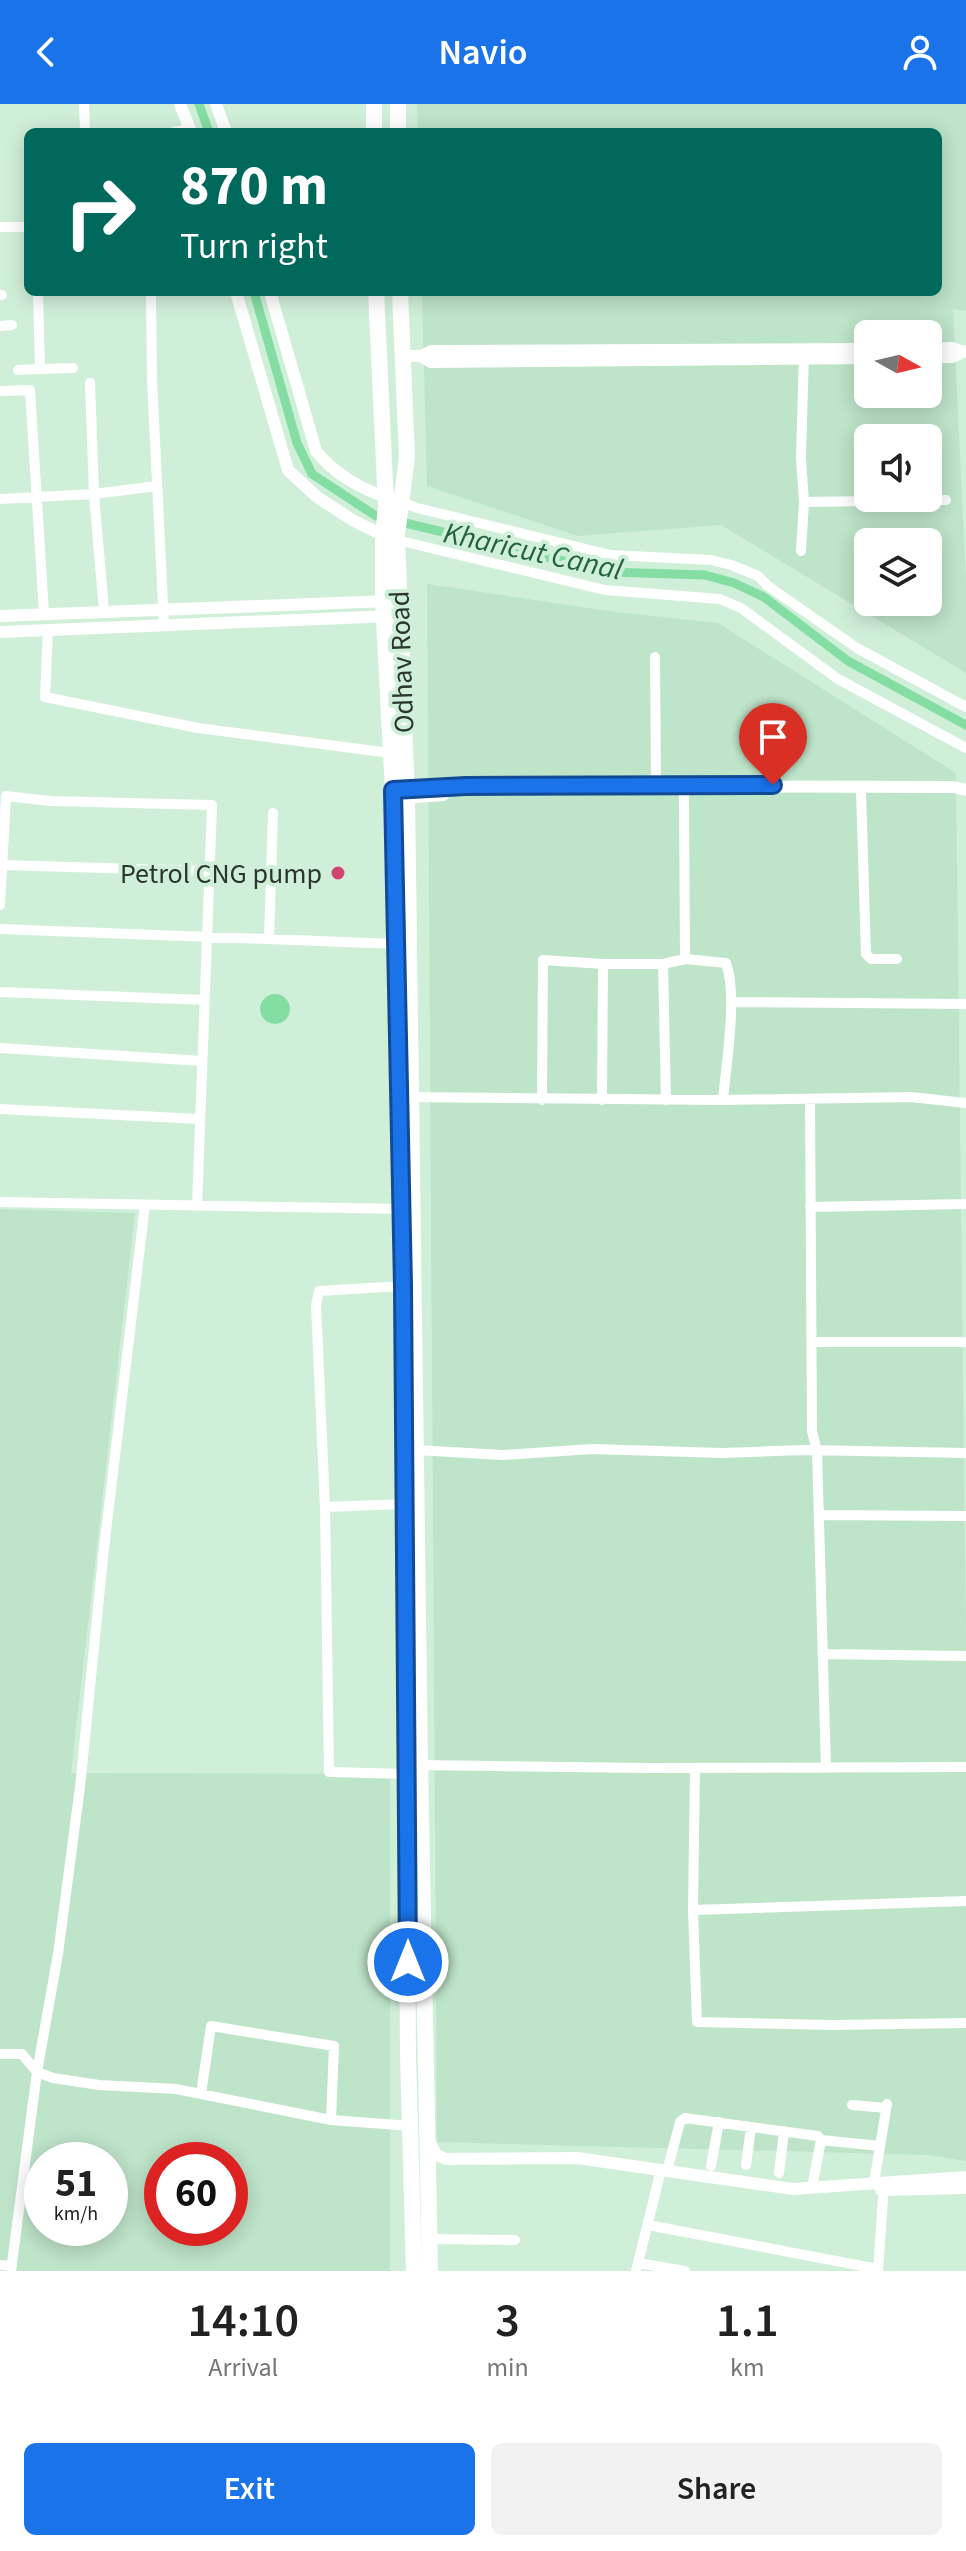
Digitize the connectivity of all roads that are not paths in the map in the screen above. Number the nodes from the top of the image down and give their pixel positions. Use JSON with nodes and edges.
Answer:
{"nodes":[{"id":1,"x":84,"y":104,"type":"edge"},
{"id":2,"x":180,"y":104,"type":"edge"},
{"id":3,"x":216,"y":104,"type":"edge"},
{"id":4,"x":374,"y":104,"type":"edge"},
{"id":5,"x":398,"y":104,"type":"edge"},
{"id":6,"x":85,"y":128,"type":"edge"},
{"id":7,"x":189,"y":128,"type":"edge"},
{"id":8,"x":225,"y":128,"type":"edge"},
{"id":9,"x":374,"y":128,"type":"edge"},
{"id":10,"x":398,"y":128,"type":"edge"},
{"id":11,"x":0,"y":227,"type":"edge"},
{"id":12,"x":24,"y":227,"type":"edge"},
{"id":13,"x":38,"y":296,"type":"edge"},
{"id":14,"x":151,"y":296,"type":"edge"},
{"id":15,"x":237,"y":296,"type":"edge"},
{"id":16,"x":271,"y":296,"type":"edge"},
{"id":17,"x":376,"y":296,"type":"edge"},
{"id":18,"x":400,"y":296,"type":"edge"},
{"id":19,"x":942,"y":348,"type":"edge"},
{"id":20,"x":854,"y":350,"type":"edge"},
{"id":21,"x":965,"y":352,"type":"edge"},
{"id":22,"x":804,"y":354,"type":"junction"},
{"id":23,"x":401,"y":356,"type":"junction"},
{"id":24,"x":854,"y":357,"type":"edge"},
{"id":25,"x":942,"y":357,"type":"edge"},
{"id":26,"x":73,"y":368,"type":"dead end"},
{"id":27,"x":40,"y":369,"type":"junction"},
{"id":28,"x":18,"y":370,"type":"dead end"},
{"id":29,"x":90,"y":383,"type":"dead end"},
{"id":30,"x":0,"y":391,"type":"edge"},
{"id":31,"x":157,"y":486,"type":"junction"},
{"id":32,"x":94,"y":494,"type":"junction"},
{"id":33,"x":38,"y":497,"type":"junction"},
{"id":34,"x":0,"y":499,"type":"edge"},
{"id":35,"x":946,"y":500,"type":"dead end"},
{"id":36,"x":804,"y":502,"type":"junction"},
{"id":37,"x":393,"y":503,"type":"junction"},
{"id":38,"x":393,"y":537,"type":"junction"},
{"id":39,"x":801,"y":551,"type":"dead end"},
{"id":40,"x":391,"y":608,"type":"junction"},
{"id":41,"x":163,"y":609,"type":"junction"},
{"id":42,"x":104,"y":611,"type":"junction"},
{"id":43,"x":44,"y":613,"type":"junction"},
{"id":44,"x":0,"y":616,"type":"edge"},
{"id":45,"x":164,"y":625,"type":"junction"},
{"id":46,"x":48,"y":629,"type":"junction"},
{"id":47,"x":0,"y":632,"type":"edge"},
{"id":48,"x":655,"y":657,"type":"dead end"},
{"id":49,"x":966,"y":707,"type":"edge"},
{"id":50,"x":966,"y":748,"type":"edge"},
{"id":51,"x":390,"y":753,"type":"junction"},
{"id":52,"x":656,"y":786,"type":"junction"},
{"id":53,"x":861,"y":792,"type":"junction"},
{"id":54,"x":966,"y":792,"type":"edge"},
{"id":55,"x":684,"y":793,"type":"junction"},
{"id":56,"x":400,"y":794,"type":"junction"},
{"id":57,"x":273,"y":813,"type":"dead end"},
{"id":58,"x":1,"y":865,"type":"edge"},
{"id":59,"x":209,"y":871,"type":"junction"},
{"id":60,"x":0,"y":905,"type":"edge"},
{"id":61,"x":0,"y":929,"type":"edge"},
{"id":62,"x":206,"y":935,"type":"junction"},
{"id":63,"x":269,"y":938,"type":"junction"},
{"id":64,"x":396,"y":944,"type":"junction"},
{"id":65,"x":685,"y":959,"type":"junction"},
{"id":66,"x":897,"y":959,"type":"dead end"},
{"id":67,"x":603,"y":964,"type":"junction"},
{"id":68,"x":663,"y":964,"type":"junction"},
{"id":69,"x":0,"y":992,"type":"edge"},
{"id":70,"x":204,"y":1000,"type":"junction"},
{"id":71,"x":731,"y":1002,"type":"junction"},
{"id":72,"x":966,"y":1004,"type":"edge"},
{"id":73,"x":0,"y":1048,"type":"edge"},
{"id":74,"x":201,"y":1061,"type":"junction"},
{"id":75,"x":405,"y":1097,"type":"junction"},
{"id":76,"x":810,"y":1099,"type":"junction"},
{"id":77,"x":542,"y":1100,"type":"junction"},
{"id":78,"x":602,"y":1100,"type":"junction"},
{"id":79,"x":666,"y":1100,"type":"junction"},
{"id":80,"x":723,"y":1100,"type":"junction"},
{"id":81,"x":950,"y":1100,"type":"junction"},
{"id":82,"x":966,"y":1103,"type":"edge"},
{"id":83,"x":0,"y":1109,"type":"edge"},
{"id":84,"x":966,"y":1109,"type":"edge"},
{"id":85,"x":199,"y":1119,"type":"junction"},
{"id":86,"x":0,"y":1202,"type":"edge"},
{"id":87,"x":966,"y":1204,"type":"edge"},
{"id":88,"x":145,"y":1205,"type":"junction"},
{"id":89,"x":197,"y":1206,"type":"junction"},
{"id":90,"x":810,"y":1207,"type":"junction"},
{"id":91,"x":407,"y":1209,"type":"junction"},
{"id":92,"x":403,"y":1286,"type":"junction"},
{"id":93,"x":812,"y":1342,"type":"junction"},
{"id":94,"x":966,"y":1342,"type":"edge"},
{"id":95,"x":416,"y":1450,"type":"junction"},
{"id":96,"x":817,"y":1451,"type":"junction"},
{"id":97,"x":966,"y":1453,"type":"edge"},
{"id":98,"x":404,"y":1504,"type":"junction"},
{"id":99,"x":325,"y":1507,"type":"junction"},
{"id":100,"x":819,"y":1515,"type":"junction"},
{"id":101,"x":966,"y":1516,"type":"edge"},
{"id":102,"x":823,"y":1654,"type":"junction"},
{"id":103,"x":966,"y":1656,"type":"edge"},
{"id":104,"x":966,"y":1767,"type":"edge"},
{"id":105,"x":695,"y":1768,"type":"junction"},
{"id":106,"x":826,"y":1768,"type":"junction"},
{"id":107,"x":413,"y":1769,"type":"junction"},
{"id":108,"x":966,"y":1901,"type":"edge"},
{"id":109,"x":693,"y":1910,"type":"junction"},
{"id":110,"x":966,"y":2023,"type":"edge"},
{"id":111,"x":0,"y":2054,"type":"edge"},
{"id":112,"x":37,"y":2072,"type":"junction"},
{"id":113,"x":201,"y":2094,"type":"junction"},
{"id":114,"x":852,"y":2105,"type":"dead end"},
{"id":115,"x":331,"y":2120,"type":"junction"},
{"id":116,"x":719,"y":2122,"type":"junction"},
{"id":117,"x":418,"y":2127,"type":"junction"},
{"id":118,"x":751,"y":2127,"type":"junction"},
{"id":119,"x":784,"y":2131,"type":"junction"},
{"id":120,"x":821,"y":2140,"type":"junction"},
{"id":121,"x":880,"y":2146,"type":"junction"},
{"id":122,"x":420,"y":2163,"type":"junction"},
{"id":123,"x":446,"y":2163,"type":"junction"},
{"id":124,"x":746,"y":2165,"type":"dead end"},
{"id":125,"x":711,"y":2166,"type":"dead end"},
{"id":126,"x":779,"y":2173,"type":"dead end"},
{"id":127,"x":663,"y":2175,"type":"junction"},
{"id":128,"x":966,"y":2177,"type":"edge"},
{"id":129,"x":881,"y":2185,"type":"junction"},
{"id":130,"x":812,"y":2188,"type":"junction"},
{"id":131,"x":966,"y":2188,"type":"edge"},
{"id":132,"x":648,"y":2225,"type":"junction"},
{"id":133,"x":429,"y":2239,"type":"junction"},
{"id":134,"x":515,"y":2240,"type":"dead end"},
{"id":135,"x":0,"y":2265,"type":"edge"},
{"id":136,"x":637,"y":2267,"type":"edge"},
{"id":137,"x":12,"y":2268,"type":"edge"},
{"id":138,"x":878,"y":2270,"type":"edge"},
{"id":139,"x":414,"y":2271,"type":"edge"},
{"id":140,"x":430,"y":2271,"type":"edge"},
{"id":141,"x":685,"y":2271,"type":"edge"}],
"edges":[{"from":1,"to":6,"type":"street"},
{"from":2,"to":7,"type":"street"},
{"from":3,"to":8,"type":"street"},
{"from":4,"to":9,"type":"main road"},
{"from":5,"to":10,"type":"main road"},
{"from":11,"to":12,"type":"street"},
{"from":13,"to":27,"type":"street"},
{"from":14,"to":31,"type":"street"},
{"from":15,"to":38,"type":"street"},
{"from":16,"to":37,"type":"street"},
{"from":17,"to":37,"type":"main road"},
{"from":18,"to":23,"type":"main road"},
{"from":19,"to":21,"type":"street"},
{"from":20,"to":22,"type":"street"},
{"from":21,"to":25,"type":"street"},
{"from":22,"to":23,"type":"street"},
{"from":22,"to":24,"type":"street"},
{"from":22,"to":36,"type":"street"},
{"from":23,"to":37,"type":"main road"},
{"from":26,"to":27,"type":"street"},
{"from":27,"to":28,"type":"street"},
{"from":29,"to":32,"type":"street"},
{"from":30,"to":33,"type":"street"},
{"from":31,"to":32,"type":"street"},
{"from":31,"to":41,"type":"street"},
{"from":32,"to":33,"type":"street"},
{"from":32,"to":42,"type":"street"},
{"from":33,"to":34,"type":"street"},
{"from":33,"to":43,"type":"street"},
{"from":35,"to":36,"type":"street"},
{"from":36,"to":39,"type":"street"},
{"from":37,"to":38,"type":"main road","name":"Odhav Road"},
{"from":37,"to":49,"type":"street"},
{"from":38,"to":40,"type":"main road","name":"Odhav Road"},
{"from":38,"to":50,"type":"street"},
{"from":40,"to":41,"type":"street"},
{"from":40,"to":45,"type":"street"},
{"from":40,"to":51,"type":"main road","name":"Odhav Road"},
{"from":40,"to":56,"type":"main road","name":"Odhav Road"},
{"from":41,"to":42,"type":"street"},
{"from":41,"to":45,"type":"street"},
{"from":42,"to":43,"type":"street"},
{"from":43,"to":44,"type":"street"},
{"from":45,"to":46,"type":"street"},
{"from":46,"to":47,"type":"street"},
{"from":46,"to":51,"type":"street"},
{"from":48,"to":52,"type":"street"},
{"from":51,"to":56,"type":"main road","name":"Odhav Road"},
{"from":52,"to":54,"type":"street"},
{"from":52,"to":56,"type":"street"},
{"from":53,"to":54,"type":"street"},
{"from":53,"to":55,"type":"street"},
{"from":53,"to":66,"type":"street"},
{"from":55,"to":56,"type":"street"},
{"from":55,"to":65,"type":"street"},
{"from":56,"to":64,"type":"main road","name":"Odhav Road"},
{"from":56,"to":75,"type":"main road","name":"Odhav Road"},
{"from":57,"to":63,"type":"street"},
{"from":58,"to":59,"type":"street"},
{"from":58,"to":59,"type":"street"},
{"from":58,"to":60,"type":"street"},
{"from":59,"to":62,"type":"street"},
{"from":61,"to":62,"type":"street"},
{"from":62,"to":63,"type":"street"},
{"from":62,"to":70,"type":"street"},
{"from":63,"to":64,"type":"street"},
{"from":64,"to":75,"type":"main road","name":"Odhav Road"},
{"from":65,"to":68,"type":"street"},
{"from":65,"to":71,"type":"street"},
{"from":67,"to":68,"type":"street"},
{"from":67,"to":77,"type":"street"},
{"from":67,"to":78,"type":"street"},
{"from":68,"to":79,"type":"street"},
{"from":69,"to":70,"type":"street"},
{"from":70,"to":74,"type":"street"},
{"from":71,"to":72,"type":"street"},
{"from":71,"to":80,"type":"street"},
{"from":73,"to":74,"type":"street"},
{"from":74,"to":85,"type":"street"},
{"from":75,"to":77,"type":"street"},
{"from":75,"to":91,"type":"main road","name":"Odhav Road"},
{"from":76,"to":80,"type":"street"},
{"from":76,"to":81,"type":"street"},
{"from":76,"to":90,"type":"street"},
{"from":77,"to":78,"type":"street"},
{"from":78,"to":79,"type":"street"},
{"from":79,"to":80,"type":"street"},
{"from":81,"to":82,"type":"street"},
{"from":81,"to":84,"type":"street"},
{"from":83,"to":85,"type":"street"},
{"from":85,"to":89,"type":"street"},
{"from":86,"to":88,"type":"street"},
{"from":87,"to":90,"type":"street"},
{"from":88,"to":89,"type":"street"},
{"from":88,"to":112,"type":"street"},
{"from":89,"to":91,"type":"street"},
{"from":90,"to":93,"type":"street"},
{"from":91,"to":92,"type":"main road","name":"Odhav Road"},
{"from":91,"to":95,"type":"main road","name":"Odhav Road"},
{"from":92,"to":98,"type":"main road","name":"Odhav Road"},
{"from":92,"to":99,"type":"street"},
{"from":93,"to":94,"type":"street"},
{"from":93,"to":96,"type":"street"},
{"from":95,"to":96,"type":"street"},
{"from":95,"to":107,"type":"main road","name":"Odhav Road"},
{"from":96,"to":97,"type":"street"},
{"from":96,"to":100,"type":"street"},
{"from":98,"to":99,"type":"street"},
{"from":98,"to":107,"type":"main road","name":"Odhav Road"},
{"from":99,"to":107,"type":"street"},
{"from":100,"to":101,"type":"street"},
{"from":100,"to":102,"type":"street"},
{"from":102,"to":103,"type":"street"},
{"from":102,"to":106,"type":"street"},
{"from":104,"to":106,"type":"street"},
{"from":105,"to":106,"type":"street"},
{"from":105,"to":107,"type":"street"},
{"from":105,"to":109,"type":"street"},
{"from":107,"to":117,"type":"main road","name":"Odhav Road"},
{"from":108,"to":109,"type":"street"},
{"from":109,"to":110,"type":"street"},
{"from":111,"to":112,"type":"street"},
{"from":112,"to":113,"type":"street"},
{"from":112,"to":137,"type":"street"},
{"from":113,"to":115,"type":"street"},
{"from":113,"to":115,"type":"street"},
{"from":114,"to":121,"type":"street"},
{"from":115,"to":117,"type":"street"},
{"from":116,"to":118,"type":"street"},
{"from":116,"to":125,"type":"street"},
{"from":116,"to":127,"type":"street"},
{"from":117,"to":122,"type":"main road","name":"Odhav Road"},
{"from":117,"to":123,"type":"street"},
{"from":118,"to":119,"type":"street"},
{"from":118,"to":124,"type":"street"},
{"from":119,"to":120,"type":"street"},
{"from":119,"to":126,"type":"street"},
{"from":120,"to":121,"type":"street"},
{"from":120,"to":130,"type":"street"},
{"from":121,"to":129,"type":"street"},
{"from":122,"to":123,"type":"street"},
{"from":122,"to":133,"type":"main road"},
{"from":122,"to":139,"type":"main road"},
{"from":123,"to":127,"type":"street"},
{"from":127,"to":129,"type":"street"},
{"from":127,"to":130,"type":"street"},
{"from":127,"to":132,"type":"street"},
{"from":128,"to":129,"type":"street"},
{"from":129,"to":130,"type":"street"},
{"from":129,"to":131,"type":"street"},
{"from":129,"to":138,"type":"street"},
{"from":132,"to":136,"type":"street"},
{"from":132,"to":138,"type":"street"},
{"from":133,"to":134,"type":"street"},
{"from":133,"to":140,"type":"main road"},
{"from":135,"to":137,"type":"street"},
{"from":136,"to":141,"type":"street"}]}
